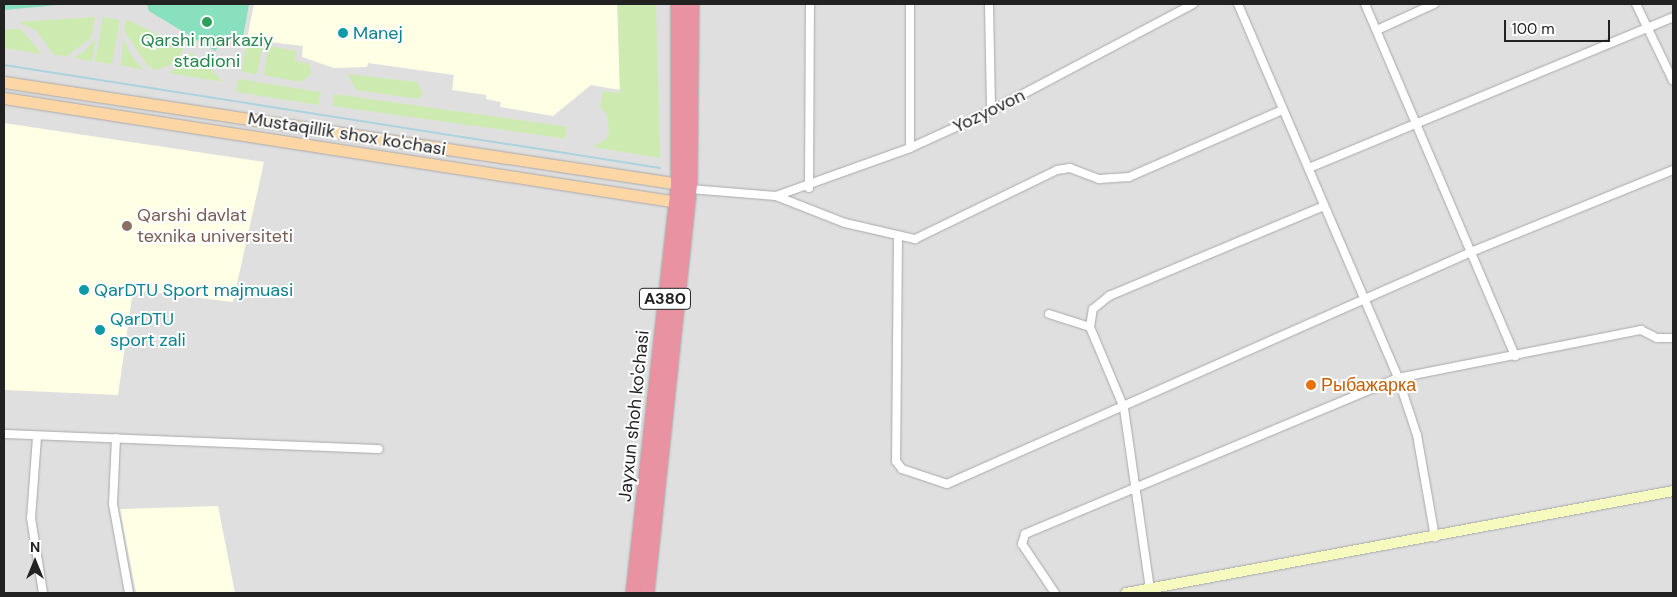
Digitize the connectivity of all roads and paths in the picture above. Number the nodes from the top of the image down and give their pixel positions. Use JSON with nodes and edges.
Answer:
{"nodes":[{"id":1,"x":678,"y":4,"type":"edge"},
{"id":2,"x":692,"y":4,"type":"edge"},
{"id":3,"x":810,"y":4,"type":"edge"},
{"id":4,"x":910,"y":4,"type":"edge"},
{"id":5,"x":989,"y":4,"type":"edge"},
{"id":6,"x":1193,"y":4,"type":"edge"},
{"id":7,"x":1238,"y":4,"type":"edge"},
{"id":8,"x":1365,"y":4,"type":"edge"},
{"id":9,"x":1434,"y":4,"type":"edge"},
{"id":10,"x":1636,"y":4,"type":"edge"},
{"id":11,"x":1673,"y":17,"type":"edge"},
{"id":12,"x":1648,"y":29,"type":"junction"},
{"id":13,"x":1377,"y":30,"type":"junction"},
{"id":14,"x":1673,"y":81,"type":"edge"},
{"id":15,"x":4,"y":82,"type":"edge"},
{"id":16,"x":4,"y":98,"type":"edge"},
{"id":17,"x":1282,"y":110,"type":"junction"},
{"id":18,"x":992,"y":111,"type":"junction"},
{"id":19,"x":1417,"y":126,"type":"junction"},
{"id":20,"x":910,"y":148,"type":"junction"},
{"id":21,"x":1309,"y":168,"type":"junction"},
{"id":22,"x":1673,"y":170,"type":"edge"},
{"id":23,"x":809,"y":188,"type":"junction"},
{"id":24,"x":684,"y":193,"type":"junction"},
{"id":25,"x":776,"y":196,"type":"junction"},
{"id":26,"x":1324,"y":206,"type":"junction"},
{"id":27,"x":898,"y":237,"type":"junction"},
{"id":28,"x":1471,"y":252,"type":"junction"},
{"id":29,"x":1363,"y":299,"type":"junction"},
{"id":30,"x":1049,"y":314,"type":"dead end"},
{"id":31,"x":1090,"y":327,"type":"junction"},
{"id":32,"x":1673,"y":338,"type":"edge"},
{"id":33,"x":1515,"y":356,"type":"junction"},
{"id":34,"x":1398,"y":378,"type":"junction"},
{"id":35,"x":1124,"y":408,"type":"junction"},
{"id":36,"x":4,"y":434,"type":"edge"},
{"id":37,"x":38,"y":437,"type":"junction"},
{"id":38,"x":116,"y":438,"type":"junction"},
{"id":39,"x":379,"y":449,"type":"dead end"},
{"id":40,"x":1137,"y":490,"type":"junction"},
{"id":41,"x":1673,"y":491,"type":"edge"},
{"id":42,"x":1435,"y":537,"type":"junction"},
{"id":43,"x":648,"y":589,"type":"edge"},
{"id":44,"x":1150,"y":589,"type":"junction"},
{"id":45,"x":43,"y":593,"type":"edge"},
{"id":46,"x":129,"y":593,"type":"edge"},
{"id":47,"x":633,"y":593,"type":"edge"},
{"id":48,"x":1055,"y":593,"type":"edge"},
{"id":49,"x":1126,"y":593,"type":"edge"}],
"edges":[{"from":1,"to":24,"type":"highway","name":"Jayxun shoh ko'chasi","number":"A380"},
{"from":2,"to":24,"type":"highway","name":"Jayxun shoh ko'chasi","number":"A380"},
{"from":3,"to":23,"type":"street"},
{"from":4,"to":20,"type":"street"},
{"from":5,"to":18,"type":"street"},
{"from":6,"to":18,"type":"street","name":"Yozyovon"},
{"from":7,"to":17,"type":"street"},
{"from":8,"to":13,"type":"street"},
{"from":9,"to":13,"type":"street"},
{"from":10,"to":12,"type":"street"},
{"from":11,"to":12,"type":"street"},
{"from":12,"to":14,"type":"street"},
{"from":12,"to":19,"type":"street"},
{"from":13,"to":19,"type":"street"},
{"from":15,"to":24,"type":"main road","name":"Mustaqillik shox ko'chasi"},
{"from":16,"to":24,"type":"main road","name":"Mustaqillik shox ko'chasi"},
{"from":17,"to":21,"type":"street"},
{"from":17,"to":27,"type":"street"},
{"from":18,"to":20,"type":"street","name":"Yozyovon"},
{"from":19,"to":21,"type":"street"},
{"from":19,"to":28,"type":"street"},
{"from":20,"to":23,"type":"street","name":"Yozyovon"},
{"from":21,"to":26,"type":"street"},
{"from":22,"to":28,"type":"street"},
{"from":23,"to":25,"type":"street","name":"Yozyovon"},
{"from":24,"to":25,"type":"street"},
{"from":24,"to":43,"type":"highway","name":"Jayxun shoh ko'chasi","number":"A380"},
{"from":24,"to":47,"type":"highway","name":"Jayxun shoh ko'chasi","number":"A380"},
{"from":25,"to":27,"type":"street"},
{"from":26,"to":29,"type":"street"},
{"from":26,"to":31,"type":"street"},
{"from":27,"to":35,"type":"street"},
{"from":28,"to":29,"type":"street"},
{"from":28,"to":33,"type":"street"},
{"from":29,"to":34,"type":"street"},
{"from":29,"to":35,"type":"street"},
{"from":30,"to":31,"type":"street"},
{"from":31,"to":35,"type":"street"},
{"from":32,"to":33,"type":"street"},
{"from":33,"to":34,"type":"street"},
{"from":34,"to":40,"type":"street"},
{"from":34,"to":42,"type":"street"},
{"from":35,"to":40,"type":"street"},
{"from":36,"to":37,"type":"street"},
{"from":37,"to":38,"type":"street"},
{"from":37,"to":45,"type":"street"},
{"from":38,"to":39,"type":"street"},
{"from":38,"to":46,"type":"street"},
{"from":40,"to":44,"type":"street"},
{"from":40,"to":48,"type":"street"},
{"from":41,"to":42,"type":"main road"},
{"from":42,"to":44,"type":"main road"},
{"from":44,"to":49,"type":"main road"}]}
